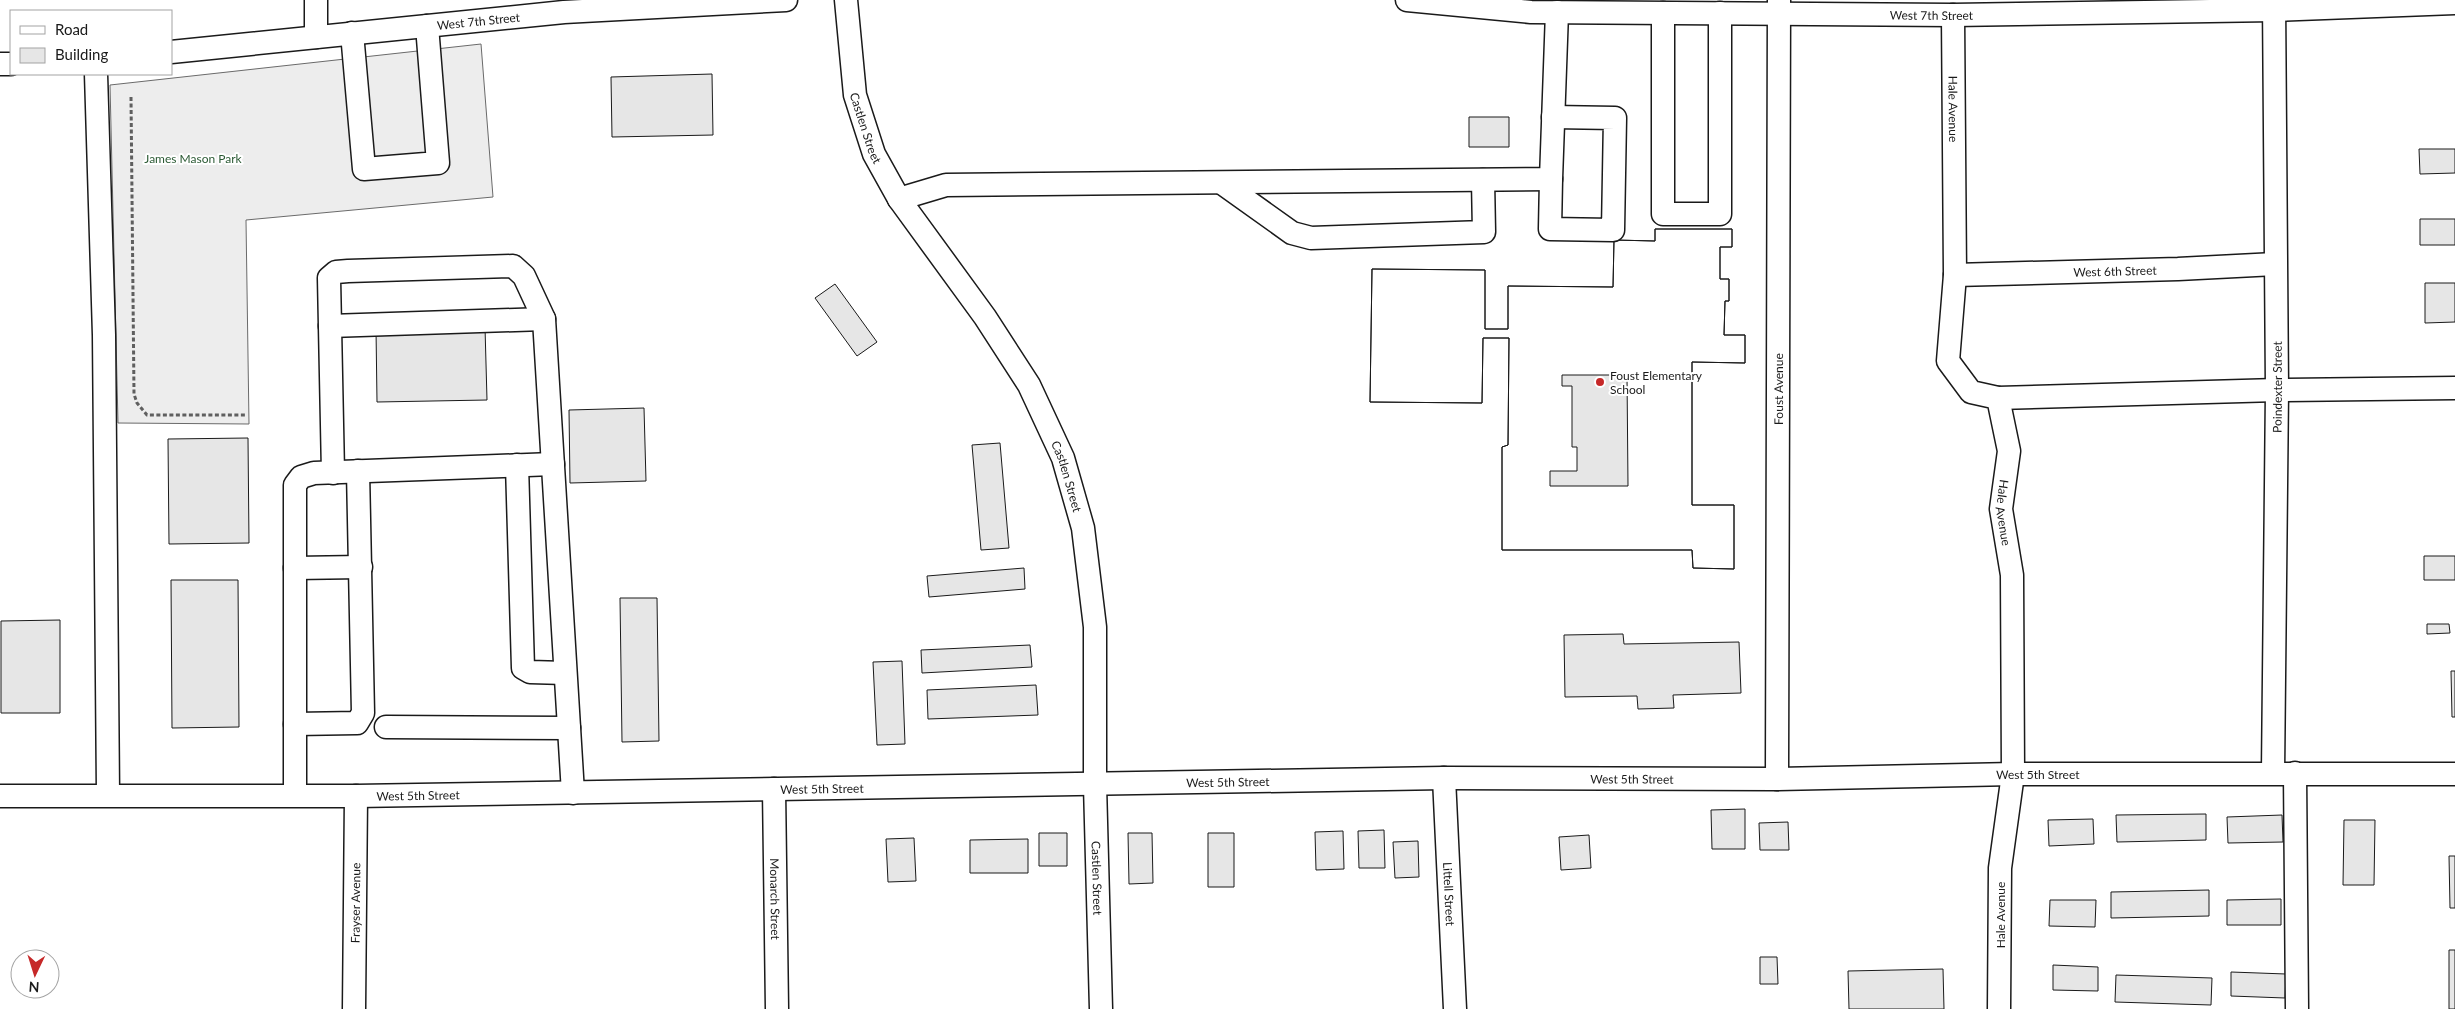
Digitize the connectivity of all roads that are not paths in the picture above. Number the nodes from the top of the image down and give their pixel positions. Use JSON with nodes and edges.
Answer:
{"nodes":[{"id":1,"x":316,"y":0,"type":"edge"},
{"id":2,"x":786,"y":0,"type":"edge"},
{"id":3,"x":846,"y":0,"type":"edge"},
{"id":4,"x":1407,"y":0,"type":"edge"},
{"id":5,"x":2455,"y":4,"type":"edge"},
{"id":6,"x":2274,"y":5,"type":"edge"},
{"id":7,"x":1530,"y":6,"type":"edge"},
{"id":8,"x":2019,"y":6,"type":"edge"},
{"id":9,"x":1779,"y":7,"type":"edge"},
{"id":10,"x":1556,"y":12,"type":"junction"},
{"id":11,"x":1663,"y":13,"type":"junction"},
{"id":12,"x":1720,"y":13,"type":"junction"},
{"id":13,"x":1953,"y":15,"type":"junction"},
{"id":14,"x":427,"y":26,"type":"junction"},
{"id":15,"x":352,"y":33,"type":"junction"},
{"id":16,"x":316,"y":37,"type":"junction"},
{"id":17,"x":172,"y":52,"type":"edge"},
{"id":18,"x":96,"y":75,"type":"edge"},
{"id":19,"x":1553,"y":117,"type":"junction"},
{"id":20,"x":1551,"y":179,"type":"junction"},
{"id":21,"x":1482,"y":180,"type":"junction"},
{"id":22,"x":1222,"y":183,"type":"junction"},
{"id":23,"x":899,"y":199,"type":"junction"},
{"id":24,"x":2275,"y":264,"type":"junction"},
{"id":25,"x":1955,"y":275,"type":"junction"},
{"id":26,"x":544,"y":319,"type":"junction"},
{"id":27,"x":330,"y":326,"type":"junction"},
{"id":28,"x":2455,"y":388,"type":"edge"},
{"id":29,"x":2277,"y":390,"type":"junction"},
{"id":30,"x":1998,"y":398,"type":"junction"},
{"id":31,"x":553,"y":464,"type":"junction"},
{"id":32,"x":517,"y":465,"type":"junction"},
{"id":33,"x":358,"y":471,"type":"junction"},
{"id":34,"x":333,"y":473,"type":"junction"},
{"id":35,"x":361,"y":566,"type":"junction"},
{"id":36,"x":295,"y":568,"type":"junction"},
{"id":37,"x":565,"y":673,"type":"junction"},
{"id":38,"x":295,"y":724,"type":"junction"},
{"id":39,"x":386,"y":727,"type":"dead end"},
{"id":40,"x":569,"y":728,"type":"junction"},
{"id":41,"x":2273,"y":773,"type":"junction"},
{"id":42,"x":2295,"y":773,"type":"junction"},
{"id":43,"x":2013,"y":774,"type":"junction"},
{"id":44,"x":2455,"y":774,"type":"edge"},
{"id":45,"x":1444,"y":778,"type":"junction"},
{"id":46,"x":1777,"y":779,"type":"junction"},
{"id":47,"x":1095,"y":785,"type":"junction"},
{"id":48,"x":774,"y":790,"type":"junction"},
{"id":49,"x":572,"y":792,"type":"junction"},
{"id":50,"x":108,"y":794,"type":"junction"},
{"id":51,"x":295,"y":795,"type":"junction"},
{"id":52,"x":0,"y":796,"type":"edge"},
{"id":53,"x":356,"y":796,"type":"junction"},
{"id":54,"x":354,"y":1009,"type":"edge"},
{"id":55,"x":777,"y":1009,"type":"edge"},
{"id":56,"x":1101,"y":1009,"type":"edge"},
{"id":57,"x":1454,"y":1009,"type":"edge"},
{"id":58,"x":2000,"y":1009,"type":"edge"},
{"id":59,"x":2297,"y":1009,"type":"edge"}],
"edges":[{"from":1,"to":16,"type":"street"},
{"from":2,"to":14,"type":"street","name":"West 7th Street"},
{"from":3,"to":23,"type":"street","name":"Castlen Street"},
{"from":4,"to":7,"type":"street","name":"West 7th Street"},
{"from":5,"to":6,"type":"street","name":"West 7th Street"},
{"from":6,"to":8,"type":"street","name":"West 7th Street"},
{"from":6,"to":24,"type":"street","name":"Poindexter Street"},
{"from":7,"to":10,"type":"street","name":"West 7th Street"},
{"from":8,"to":13,"type":"street","name":"West 7th Street"},
{"from":9,"to":12,"type":"street","name":"West 7th Street"},
{"from":9,"to":13,"type":"street","name":"West 7th Street"},
{"from":9,"to":46,"type":"street","name":"Foust Avenue"},
{"from":10,"to":11,"type":"street","name":"West 7th Street"},
{"from":10,"to":19,"type":"street"},
{"from":11,"to":12,"type":"street","name":"West 7th Street"},
{"from":11,"to":12,"type":"street"},
{"from":13,"to":25,"type":"street","name":"Hale Avenue"},
{"from":14,"to":15,"type":"street","name":"West 7th Street"},
{"from":14,"to":15,"type":"street"},
{"from":15,"to":16,"type":"street","name":"West 7th Street"},
{"from":16,"to":17,"type":"street","name":"West 7th Street"},
{"from":18,"to":50,"type":"street"},
{"from":19,"to":20,"type":"street"},
{"from":19,"to":20,"type":"street"},
{"from":20,"to":21,"type":"street"},
{"from":21,"to":22,"type":"street"},
{"from":21,"to":22,"type":"street"},
{"from":22,"to":23,"type":"street"},
{"from":23,"to":47,"type":"street","name":"Castlen Street"},
{"from":24,"to":25,"type":"street","name":"West 6th Street"},
{"from":24,"to":29,"type":"street","name":"Poindexter Street"},
{"from":25,"to":30,"type":"street","name":"Hale Avenue"},
{"from":26,"to":27,"type":"street"},
{"from":26,"to":27,"type":"street"},
{"from":26,"to":31,"type":"street"},
{"from":27,"to":34,"type":"street"},
{"from":28,"to":29,"type":"street"},
{"from":29,"to":30,"type":"street"},
{"from":29,"to":41,"type":"street","name":"Poindexter Street"},
{"from":30,"to":43,"type":"street","name":"Hale Avenue"},
{"from":31,"to":32,"type":"street"},
{"from":31,"to":37,"type":"street"},
{"from":32,"to":33,"type":"street"},
{"from":32,"to":37,"type":"street"},
{"from":33,"to":34,"type":"street"},
{"from":33,"to":35,"type":"street"},
{"from":34,"to":36,"type":"street"},
{"from":35,"to":36,"type":"street"},
{"from":35,"to":38,"type":"street"},
{"from":36,"to":38,"type":"street"},
{"from":37,"to":40,"type":"street"},
{"from":38,"to":51,"type":"street"},
{"from":39,"to":40,"type":"street"},
{"from":40,"to":49,"type":"street"},
{"from":41,"to":42,"type":"street","name":"West 5th Street"},
{"from":41,"to":43,"type":"street","name":"West 5th Street"},
{"from":42,"to":44,"type":"street","name":"West 5th Street"},
{"from":42,"to":59,"type":"street"},
{"from":43,"to":46,"type":"street","name":"West 5th Street"},
{"from":43,"to":58,"type":"street","name":"Hale Avenue"},
{"from":45,"to":46,"type":"street","name":"West 5th Street"},
{"from":45,"to":47,"type":"street","name":"West 5th Street"},
{"from":45,"to":57,"type":"street","name":"Littell Street"},
{"from":47,"to":48,"type":"street","name":"West 5th Street"},
{"from":47,"to":56,"type":"street","name":"Castlen Street"},
{"from":48,"to":49,"type":"street","name":"West 5th Street"},
{"from":48,"to":55,"type":"street","name":"Monarch Street"},
{"from":49,"to":53,"type":"street","name":"West 5th Street"},
{"from":50,"to":51,"type":"street","name":"West 5th Street"},
{"from":50,"to":52,"type":"street","name":"West 5th Street"},
{"from":51,"to":53,"type":"street","name":"West 5th Street"},
{"from":53,"to":54,"type":"street","name":"Frayser Avenue"}]}
